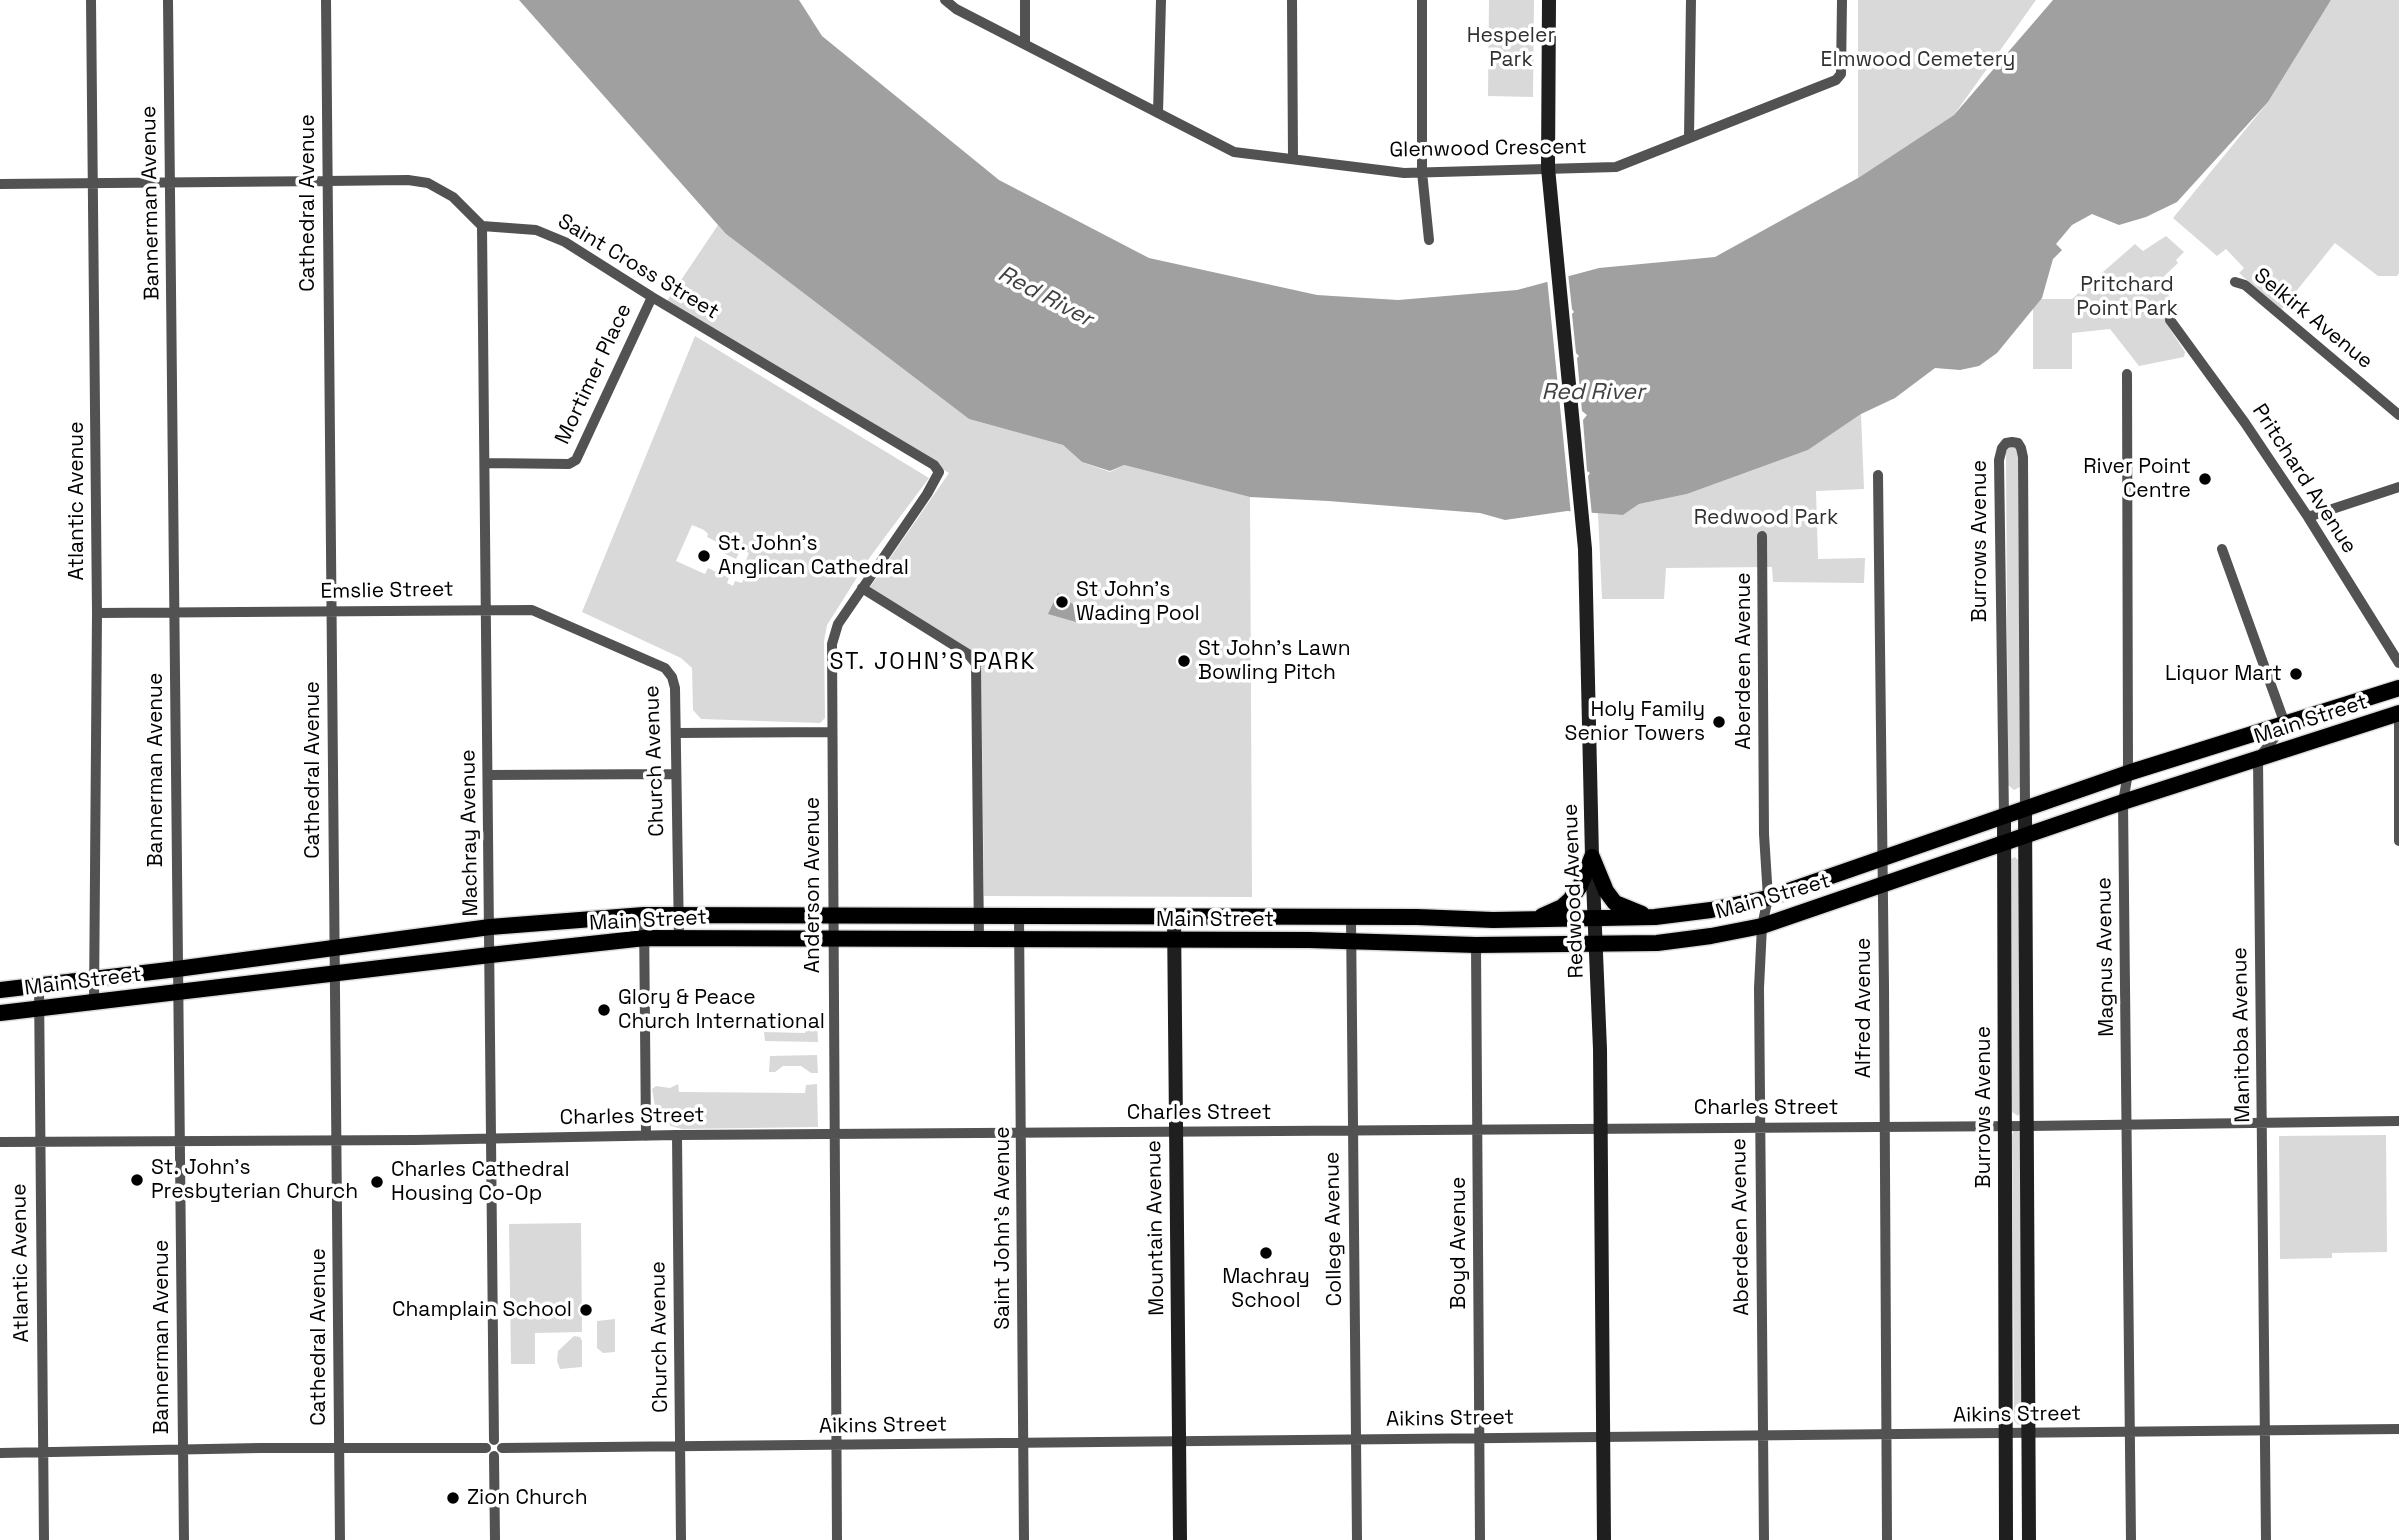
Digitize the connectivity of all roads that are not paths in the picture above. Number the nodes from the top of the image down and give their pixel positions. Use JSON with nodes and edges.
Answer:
{"nodes":[{"id":1,"x":91,"y":0,"type":"edge"},
{"id":2,"x":168,"y":0,"type":"edge"},
{"id":3,"x":326,"y":0,"type":"edge"},
{"id":4,"x":945,"y":0,"type":"edge"},
{"id":5,"x":1025,"y":0,"type":"edge"},
{"id":6,"x":1161,"y":0,"type":"edge"},
{"id":7,"x":1292,"y":0,"type":"edge"},
{"id":8,"x":1422,"y":0,"type":"edge"},
{"id":9,"x":1549,"y":0,"type":"edge"},
{"id":10,"x":1691,"y":0,"type":"edge"},
{"id":11,"x":1842,"y":0,"type":"edge"},
{"id":12,"x":1025,"y":44,"type":"junction"},
{"id":13,"x":1158,"y":113,"type":"junction"},
{"id":14,"x":1689,"y":137,"type":"junction"},
{"id":15,"x":1293,"y":158,"type":"junction"},
{"id":16,"x":1548,"y":168,"type":"junction"},
{"id":17,"x":1422,"y":172,"type":"junction"},
{"id":18,"x":327,"y":181,"type":"junction"},
{"id":19,"x":170,"y":182,"type":"junction"},
{"id":20,"x":93,"y":183,"type":"junction"},
{"id":21,"x":0,"y":184,"type":"edge"},
{"id":22,"x":482,"y":226,"type":"junction"},
{"id":23,"x":1429,"y":240,"type":"dead end"},
{"id":24,"x":2235,"y":282,"type":"dead end"},
{"id":25,"x":652,"y":297,"type":"junction"},
{"id":26,"x":2170,"y":320,"type":"dead end"},
{"id":27,"x":2127,"y":374,"type":"dead end"},
{"id":28,"x":2399,"y":415,"type":"edge"},
{"id":29,"x":485,"y":463,"type":"junction"},
{"id":30,"x":939,"y":472,"type":"joint"},
{"id":31,"x":1878,"y":475,"type":"dead end"},
{"id":32,"x":2399,"y":487,"type":"edge"},
{"id":33,"x":2308,"y":517,"type":"junction"},
{"id":34,"x":1762,"y":536,"type":"dead end"},
{"id":35,"x":2222,"y":549,"type":"dead end"},
{"id":36,"x":862,"y":588,"type":"junction"},
{"id":37,"x":486,"y":609,"type":"junction"},
{"id":38,"x":331,"y":610,"type":"junction"},
{"id":39,"x":97,"y":612,"type":"junction"},
{"id":40,"x":174,"y":612,"type":"junction"},
{"id":41,"x":2399,"y":663,"type":"edge"},
{"id":42,"x":665,"y":668,"type":"joint"},
{"id":43,"x":2399,"y":688,"type":"edge"},
{"id":44,"x":2399,"y":712,"type":"edge"},
{"id":45,"x":2285,"y":724,"type":"junction"},
{"id":46,"x":832,"y":732,"type":"junction"},
{"id":47,"x":676,"y":733,"type":"junction"},
{"id":48,"x":2258,"y":759,"type":"junction"},
{"id":49,"x":2128,"y":773,"type":"junction"},
{"id":50,"x":675,"y":774,"type":"junction"},
{"id":51,"x":488,"y":775,"type":"junction"},
{"id":52,"x":2123,"y":802,"type":"junction"},
{"id":53,"x":2025,"y":809,"type":"junction"},
{"id":54,"x":2004,"y":816,"type":"junction"},
{"id":55,"x":2025,"y":836,"type":"junction"},
{"id":56,"x":2399,"y":841,"type":"edge"},
{"id":57,"x":2003,"y":844,"type":"junction"},
{"id":58,"x":1592,"y":857,"type":"junction"},
{"id":59,"x":1882,"y":859,"type":"junction"},
{"id":60,"x":1883,"y":886,"type":"junction"},
{"id":61,"x":1768,"y":898,"type":"junction"},
{"id":62,"x":679,"y":914,"type":"junction"},
{"id":63,"x":644,"y":915,"type":"junction"},
{"id":64,"x":833,"y":915,"type":"junction"},
{"id":65,"x":979,"y":915,"type":"junction"},
{"id":66,"x":1019,"y":916,"type":"junction"},
{"id":67,"x":1174,"y":916,"type":"junction"},
{"id":68,"x":1351,"y":917,"type":"junction"},
{"id":69,"x":1655,"y":917,"type":"junction"},
{"id":70,"x":1595,"y":918,"type":"junction"},
{"id":71,"x":1534,"y":920,"type":"junction"},
{"id":72,"x":1762,"y":926,"type":"junction"},
{"id":73,"x":490,"y":927,"type":"junction"},
{"id":74,"x":645,"y":939,"type":"junction"},
{"id":75,"x":679,"y":939,"type":"junction"},
{"id":76,"x":832,"y":939,"type":"junction"},
{"id":77,"x":979,"y":940,"type":"junction"},
{"id":78,"x":1020,"y":941,"type":"junction"},
{"id":79,"x":1175,"y":942,"type":"junction"},
{"id":80,"x":1353,"y":942,"type":"junction"},
{"id":81,"x":1596,"y":944,"type":"junction"},
{"id":82,"x":1476,"y":945,"type":"junction"},
{"id":83,"x":333,"y":948,"type":"junction"},
{"id":84,"x":490,"y":955,"type":"junction"},
{"id":85,"x":177,"y":969,"type":"junction"},
{"id":86,"x":335,"y":974,"type":"junction"},
{"id":87,"x":93,"y":980,"type":"junction"},
{"id":88,"x":39,"y":985,"type":"junction"},
{"id":89,"x":0,"y":990,"type":"edge"},
{"id":90,"x":178,"y":992,"type":"junction"},
{"id":91,"x":94,"y":1003,"type":"junction"},
{"id":92,"x":40,"y":1008,"type":"junction"},
{"id":93,"x":0,"y":1013,"type":"edge"},
{"id":94,"x":2399,"y":1121,"type":"edge"},
{"id":95,"x":2262,"y":1122,"type":"junction"},
{"id":96,"x":2127,"y":1125,"type":"junction"},
{"id":97,"x":1884,"y":1126,"type":"junction"},
{"id":98,"x":2005,"y":1126,"type":"junction"},
{"id":99,"x":2028,"y":1126,"type":"junction"},
{"id":100,"x":1602,"y":1128,"type":"junction"},
{"id":101,"x":1759,"y":1128,"type":"junction"},
{"id":102,"x":1477,"y":1129,"type":"junction"},
{"id":103,"x":1352,"y":1130,"type":"junction"},
{"id":104,"x":1176,"y":1132,"type":"junction"},
{"id":105,"x":1021,"y":1133,"type":"junction"},
{"id":106,"x":677,"y":1135,"type":"junction"},
{"id":107,"x":834,"y":1135,"type":"junction"},
{"id":108,"x":646,"y":1136,"type":"junction"},
{"id":109,"x":490,"y":1138,"type":"junction"},
{"id":110,"x":336,"y":1139,"type":"junction"},
{"id":111,"x":0,"y":1142,"type":"edge"},
{"id":112,"x":39,"y":1142,"type":"junction"},
{"id":113,"x":180,"y":1142,"type":"junction"},
{"id":114,"x":2399,"y":1429,"type":"edge"},
{"id":115,"x":2265,"y":1432,"type":"junction"},
{"id":116,"x":2130,"y":1433,"type":"junction"},
{"id":117,"x":2029,"y":1434,"type":"junction"},
{"id":118,"x":1886,"y":1435,"type":"junction"},
{"id":119,"x":2007,"y":1435,"type":"junction"},
{"id":120,"x":1604,"y":1437,"type":"junction"},
{"id":121,"x":1763,"y":1437,"type":"junction"},
{"id":122,"x":1480,"y":1438,"type":"junction"},
{"id":123,"x":1356,"y":1440,"type":"junction"},
{"id":124,"x":1179,"y":1441,"type":"junction"},
{"id":125,"x":1023,"y":1442,"type":"junction"},
{"id":126,"x":836,"y":1446,"type":"junction"},
{"id":127,"x":680,"y":1447,"type":"junction"},
{"id":128,"x":494,"y":1448,"type":"junction"},
{"id":129,"x":339,"y":1449,"type":"junction"},
{"id":130,"x":182,"y":1450,"type":"junction"},
{"id":131,"x":43,"y":1452,"type":"junction"},
{"id":132,"x":0,"y":1453,"type":"edge"},
{"id":133,"x":44,"y":1540,"type":"edge"},
{"id":134,"x":184,"y":1540,"type":"edge"},
{"id":135,"x":340,"y":1540,"type":"edge"},
{"id":136,"x":495,"y":1540,"type":"edge"},
{"id":137,"x":681,"y":1540,"type":"edge"},
{"id":138,"x":837,"y":1540,"type":"edge"},
{"id":139,"x":1024,"y":1540,"type":"edge"},
{"id":140,"x":1180,"y":1540,"type":"edge"},
{"id":141,"x":1357,"y":1540,"type":"edge"},
{"id":142,"x":1480,"y":1540,"type":"edge"},
{"id":143,"x":1604,"y":1540,"type":"edge"},
{"id":144,"x":1764,"y":1540,"type":"edge"},
{"id":145,"x":1887,"y":1540,"type":"edge"},
{"id":146,"x":2006,"y":1540,"type":"edge"},
{"id":147,"x":2029,"y":1540,"type":"edge"},
{"id":148,"x":2131,"y":1540,"type":"edge"},
{"id":149,"x":2266,"y":1540,"type":"edge"}],
"edges":[{"from":1,"to":20,"type":"street","name":"Atlantic Avenue"},
{"from":2,"to":19,"type":"street","name":"Bannerman Avenue"},
{"from":3,"to":18,"type":"street","name":"Cathedral Avenue"},
{"from":4,"to":12,"type":"street","name":"Glenwood Crescent"},
{"from":5,"to":12,"type":"street"},
{"from":6,"to":13,"type":"street"},
{"from":7,"to":15,"type":"street"},
{"from":8,"to":17,"type":"street"},
{"from":9,"to":16,"type":"main road","name":"Redwood Avenue"},
{"from":10,"to":14,"type":"street"},
{"from":11,"to":14,"type":"street","name":"Glenwood Crescent"},
{"from":12,"to":13,"type":"street","name":"Glenwood Crescent"},
{"from":13,"to":15,"type":"street","name":"Glenwood Crescent"},
{"from":14,"to":16,"type":"street","name":"Glenwood Crescent"},
{"from":15,"to":17,"type":"street","name":"Glenwood Crescent"},
{"from":16,"to":17,"type":"street","name":"Glenwood Crescent"},
{"from":16,"to":58,"type":"main road","name":"Redwood Avenue"},
{"from":17,"to":23,"type":"street"},
{"from":18,"to":19,"type":"street"},
{"from":18,"to":22,"type":"street"},
{"from":18,"to":38,"type":"street","name":"Cathedral Avenue"},
{"from":19,"to":20,"type":"street"},
{"from":19,"to":40,"type":"street","name":"Bannerman Avenue"},
{"from":20,"to":21,"type":"street"},
{"from":20,"to":39,"type":"street","name":"Atlantic Avenue"},
{"from":22,"to":25,"type":"street","name":"Saint Cross Street"},
{"from":22,"to":29,"type":"street","name":"Machray Avenue"},
{"from":24,"to":28,"type":"street","name":"Selkirk Avenue"},
{"from":25,"to":29,"type":"street","name":"Mortimer Place"},
{"from":25,"to":30,"type":"street","name":"Saint Cross Street"},
{"from":26,"to":33,"type":"street","name":"Pritchard Avenue"},
{"from":27,"to":49,"type":"street","name":"Magnus Avenue"},
{"from":29,"to":37,"type":"street","name":"Machray Avenue"},
{"from":30,"to":36,"type":"street","name":"Anderson Avenue"},
{"from":31,"to":59,"type":"street","name":"Alfred Avenue"},
{"from":32,"to":33,"type":"street"},
{"from":33,"to":41,"type":"street","name":"Pritchard Avenue"},
{"from":34,"to":61,"type":"street","name":"Aberdeen Avenue"},
{"from":35,"to":45,"type":"street"},
{"from":36,"to":46,"type":"street","name":"Anderson Avenue"},
{"from":36,"to":65,"type":"street"},
{"from":37,"to":38,"type":"street","name":"Emslie Street"},
{"from":37,"to":42,"type":"street","name":"Emslie Street"},
{"from":37,"to":51,"type":"street","name":"Machray Avenue"},
{"from":38,"to":40,"type":"street","name":"Emslie Street"},
{"from":38,"to":83,"type":"street","name":"Cathedral Avenue"},
{"from":39,"to":40,"type":"street","name":"Emslie Street"},
{"from":39,"to":87,"type":"street","name":"Atlantic Avenue"},
{"from":40,"to":85,"type":"street","name":"Bannerman Avenue"},
{"from":42,"to":47,"type":"street","name":"Church Avenue"},
{"from":43,"to":45,"type":"main road","name":"Main Street"},
{"from":44,"to":48,"type":"main road","name":"Main Street"},
{"from":44,"to":56,"type":"street"},
{"from":45,"to":48,"type":"street"},
{"from":45,"to":49,"type":"main road","name":"Main Street"},
{"from":46,"to":47,"type":"street"},
{"from":46,"to":64,"type":"street","name":"Anderson Avenue"},
{"from":47,"to":50,"type":"street","name":"Church Avenue"},
{"from":48,"to":52,"type":"main road","name":"Main Street"},
{"from":48,"to":95,"type":"street","name":"Manitoba Avenue"},
{"from":49,"to":52,"type":"street","name":"Magnus Avenue"},
{"from":49,"to":53,"type":"main road","name":"Main Street"},
{"from":50,"to":51,"type":"street"},
{"from":50,"to":62,"type":"street","name":"Church Avenue"},
{"from":51,"to":73,"type":"street","name":"Machray Avenue"},
{"from":52,"to":55,"type":"main road","name":"Main Street"},
{"from":52,"to":96,"type":"street","name":"Magnus Avenue"},
{"from":53,"to":54,"type":"main road","name":"Main Street"},
{"from":53,"to":54,"type":"street","name":"Burrows Avenue"},
{"from":53,"to":55,"type":"main road","name":"Burrows Avenue"},
{"from":54,"to":57,"type":"main road","name":"Burrows Avenue"},
{"from":54,"to":59,"type":"main road","name":"Main Street"},
{"from":55,"to":57,"type":"main road","name":"Main Street"},
{"from":55,"to":99,"type":"main road","name":"Burrows Avenue"},
{"from":57,"to":60,"type":"main road","name":"Main Street"},
{"from":57,"to":98,"type":"main road","name":"Burrows Avenue"},
{"from":58,"to":69,"type":"main road"},
{"from":58,"to":70,"type":"main road","name":"Redwood Avenue"},
{"from":58,"to":71,"type":"main road"},
{"from":59,"to":60,"type":"street","name":"Alfred Avenue"},
{"from":59,"to":61,"type":"main road","name":"Main Street"},
{"from":60,"to":72,"type":"main road","name":"Main Street"},
{"from":60,"to":97,"type":"street","name":"Alfred Avenue"},
{"from":61,"to":69,"type":"main road","name":"Main Street"},
{"from":61,"to":72,"type":"street","name":"Aberdeen Avenue"},
{"from":62,"to":63,"type":"main road","name":"Main Street"},
{"from":62,"to":64,"type":"main road","name":"Main Street"},
{"from":62,"to":75,"type":"street","name":"Church Avenue"},
{"from":63,"to":73,"type":"main road","name":"Main Street"},
{"from":63,"to":74,"type":"street"},
{"from":64,"to":65,"type":"main road","name":"Main Street"},
{"from":64,"to":76,"type":"street","name":"Anderson Avenue"},
{"from":65,"to":66,"type":"main road","name":"Main Street"},
{"from":65,"to":77,"type":"street"},
{"from":66,"to":67,"type":"main road","name":"Main Street"},
{"from":66,"to":78,"type":"street","name":"Saint John's Avenue"},
{"from":67,"to":68,"type":"main road","name":"Main Street"},
{"from":67,"to":79,"type":"main road","name":"Mountain Avenue"},
{"from":68,"to":71,"type":"main road","name":"Main Street"},
{"from":68,"to":80,"type":"street","name":"College Avenue"},
{"from":69,"to":70,"type":"main road","name":"Main Street"},
{"from":70,"to":71,"type":"main road","name":"Main Street"},
{"from":70,"to":81,"type":"main road","name":"Redwood Avenue"},
{"from":72,"to":81,"type":"main road","name":"Main Street"},
{"from":72,"to":101,"type":"street","name":"Aberdeen Avenue"},
{"from":73,"to":83,"type":"main road","name":"Main Street"},
{"from":73,"to":84,"type":"street","name":"Machray Avenue"},
{"from":74,"to":75,"type":"main road","name":"Main Street"},
{"from":74,"to":84,"type":"main road","name":"Main Street"},
{"from":74,"to":108,"type":"street"},
{"from":75,"to":76,"type":"main road","name":"Main Street"},
{"from":76,"to":77,"type":"main road","name":"Main Street"},
{"from":76,"to":107,"type":"street","name":"Anderson Avenue"},
{"from":77,"to":78,"type":"main road","name":"Main Street"},
{"from":78,"to":79,"type":"main road","name":"Main Street"},
{"from":78,"to":105,"type":"street","name":"Saint John's Avenue"},
{"from":79,"to":80,"type":"main road","name":"Main Street"},
{"from":79,"to":104,"type":"main road","name":"Mountain Avenue"},
{"from":80,"to":82,"type":"main road","name":"Main Street"},
{"from":80,"to":103,"type":"street","name":"College Avenue"},
{"from":81,"to":82,"type":"main road","name":"Main Street"},
{"from":81,"to":100,"type":"main road","name":"Redwood Avenue"},
{"from":82,"to":102,"type":"street","name":"Boyd Avenue"},
{"from":83,"to":85,"type":"main road","name":"Main Street"},
{"from":83,"to":86,"type":"street","name":"Cathedral Avenue"},
{"from":84,"to":86,"type":"main road","name":"Main Street"},
{"from":84,"to":109,"type":"street","name":"Machray Avenue"},
{"from":85,"to":87,"type":"main road","name":"Main Street"},
{"from":85,"to":90,"type":"street","name":"Bannerman Avenue"},
{"from":86,"to":90,"type":"main road","name":"Main Street"},
{"from":86,"to":110,"type":"street","name":"Cathedral Avenue"},
{"from":87,"to":88,"type":"main road","name":"Main Street"},
{"from":87,"to":91,"type":"street","name":"Atlantic Avenue"},
{"from":88,"to":89,"type":"main road","name":"Main Street"},
{"from":88,"to":92,"type":"street","name":"Atlantic Avenue"},
{"from":90,"to":91,"type":"main road","name":"Main Street"},
{"from":90,"to":113,"type":"street","name":"Bannerman Avenue"},
{"from":91,"to":92,"type":"main road","name":"Main Street"},
{"from":92,"to":93,"type":"main road","name":"Main Street"},
{"from":92,"to":112,"type":"street","name":"Atlantic Avenue"},
{"from":94,"to":95,"type":"street","name":"Charles Street"},
{"from":95,"to":96,"type":"street","name":"Charles Street"},
{"from":95,"to":115,"type":"street","name":"Manitoba Avenue"},
{"from":96,"to":99,"type":"street","name":"Charles Street"},
{"from":96,"to":116,"type":"street","name":"Magnus Avenue"},
{"from":97,"to":98,"type":"street","name":"Charles Street"},
{"from":97,"to":101,"type":"street","name":"Charles Street"},
{"from":97,"to":118,"type":"street","name":"Alfred Avenue"},
{"from":98,"to":99,"type":"street","name":"Charles Street"},
{"from":98,"to":119,"type":"main road","name":"Burrows Avenue"},
{"from":99,"to":117,"type":"main road","name":"Burrows Avenue"},
{"from":100,"to":101,"type":"street","name":"Charles Street"},
{"from":100,"to":102,"type":"street","name":"Charles Street"},
{"from":100,"to":120,"type":"main road","name":"Redwood Avenue"},
{"from":101,"to":121,"type":"street","name":"Aberdeen Avenue"},
{"from":102,"to":103,"type":"street","name":"Charles Street"},
{"from":102,"to":122,"type":"street","name":"Boyd Avenue"},
{"from":103,"to":104,"type":"street","name":"Charles Street"},
{"from":103,"to":123,"type":"street","name":"College Avenue"},
{"from":104,"to":105,"type":"street","name":"Charles Street"},
{"from":104,"to":124,"type":"main road","name":"Mountain Avenue"},
{"from":105,"to":107,"type":"street","name":"Charles Street"},
{"from":105,"to":125,"type":"street","name":"Saint John's Avenue"},
{"from":106,"to":107,"type":"street","name":"Charles Street"},
{"from":106,"to":108,"type":"street","name":"Charles Street"},
{"from":106,"to":127,"type":"street","name":"Church Avenue"},
{"from":107,"to":126,"type":"street","name":"Anderson Avenue"},
{"from":108,"to":109,"type":"street","name":"Charles Street"},
{"from":109,"to":110,"type":"street","name":"Charles Street"},
{"from":109,"to":128,"type":"street","name":"Machray Avenue"},
{"from":110,"to":113,"type":"street","name":"Charles Street"},
{"from":110,"to":129,"type":"street","name":"Cathedral Avenue"},
{"from":111,"to":112,"type":"street","name":"Charles Street"},
{"from":112,"to":113,"type":"street","name":"Charles Street"},
{"from":112,"to":131,"type":"street","name":"Atlantic Avenue"},
{"from":113,"to":130,"type":"street","name":"Bannerman Avenue"},
{"from":114,"to":115,"type":"street","name":"Aikins Street"},
{"from":115,"to":116,"type":"street","name":"Aikins Street"},
{"from":115,"to":149,"type":"street","name":"Manitoba Avenue"},
{"from":116,"to":117,"type":"street","name":"Aikins Street"},
{"from":116,"to":148,"type":"street","name":"Magnus Avenue"},
{"from":117,"to":119,"type":"street","name":"Aikins Street"},
{"from":117,"to":147,"type":"main road","name":"Burrows Avenue"},
{"from":118,"to":119,"type":"street","name":"Aikins Street"},
{"from":118,"to":121,"type":"street","name":"Aikins Street"},
{"from":118,"to":145,"type":"street","name":"Alfred Avenue"},
{"from":119,"to":146,"type":"main road","name":"Burrows Avenue"},
{"from":120,"to":121,"type":"street","name":"Aikins Street"},
{"from":120,"to":122,"type":"street","name":"Aikins Street"},
{"from":120,"to":143,"type":"main road","name":"Redwood Avenue"},
{"from":121,"to":144,"type":"street","name":"Aberdeen Avenue"},
{"from":122,"to":123,"type":"street","name":"Aikins Street"},
{"from":122,"to":142,"type":"street","name":"Boyd Avenue"},
{"from":123,"to":124,"type":"street","name":"Aikins Street"},
{"from":123,"to":141,"type":"street","name":"College Avenue"},
{"from":124,"to":125,"type":"street","name":"Aikins Street"},
{"from":124,"to":140,"type":"main road","name":"Mountain Avenue"},
{"from":125,"to":126,"type":"street","name":"Aikins Street"},
{"from":125,"to":139,"type":"street","name":"Saint John's Avenue"},
{"from":126,"to":127,"type":"street","name":"Aikins Street"},
{"from":126,"to":138,"type":"street","name":"Anderson Avenue"},
{"from":127,"to":128,"type":"street","name":"Aikins Street"},
{"from":127,"to":137,"type":"street","name":"Church Avenue"},
{"from":128,"to":129,"type":"street","name":"Aikins Street"},
{"from":128,"to":136,"type":"street","name":"Machray Avenue"},
{"from":129,"to":130,"type":"street","name":"Aikins Street"},
{"from":129,"to":135,"type":"street","name":"Cathedral Avenue"},
{"from":130,"to":131,"type":"street","name":"Aikins Street"},
{"from":130,"to":134,"type":"street","name":"Bannerman Avenue"},
{"from":131,"to":132,"type":"street","name":"Aikins Street"},
{"from":131,"to":133,"type":"street","name":"Atlantic Avenue"}]}
